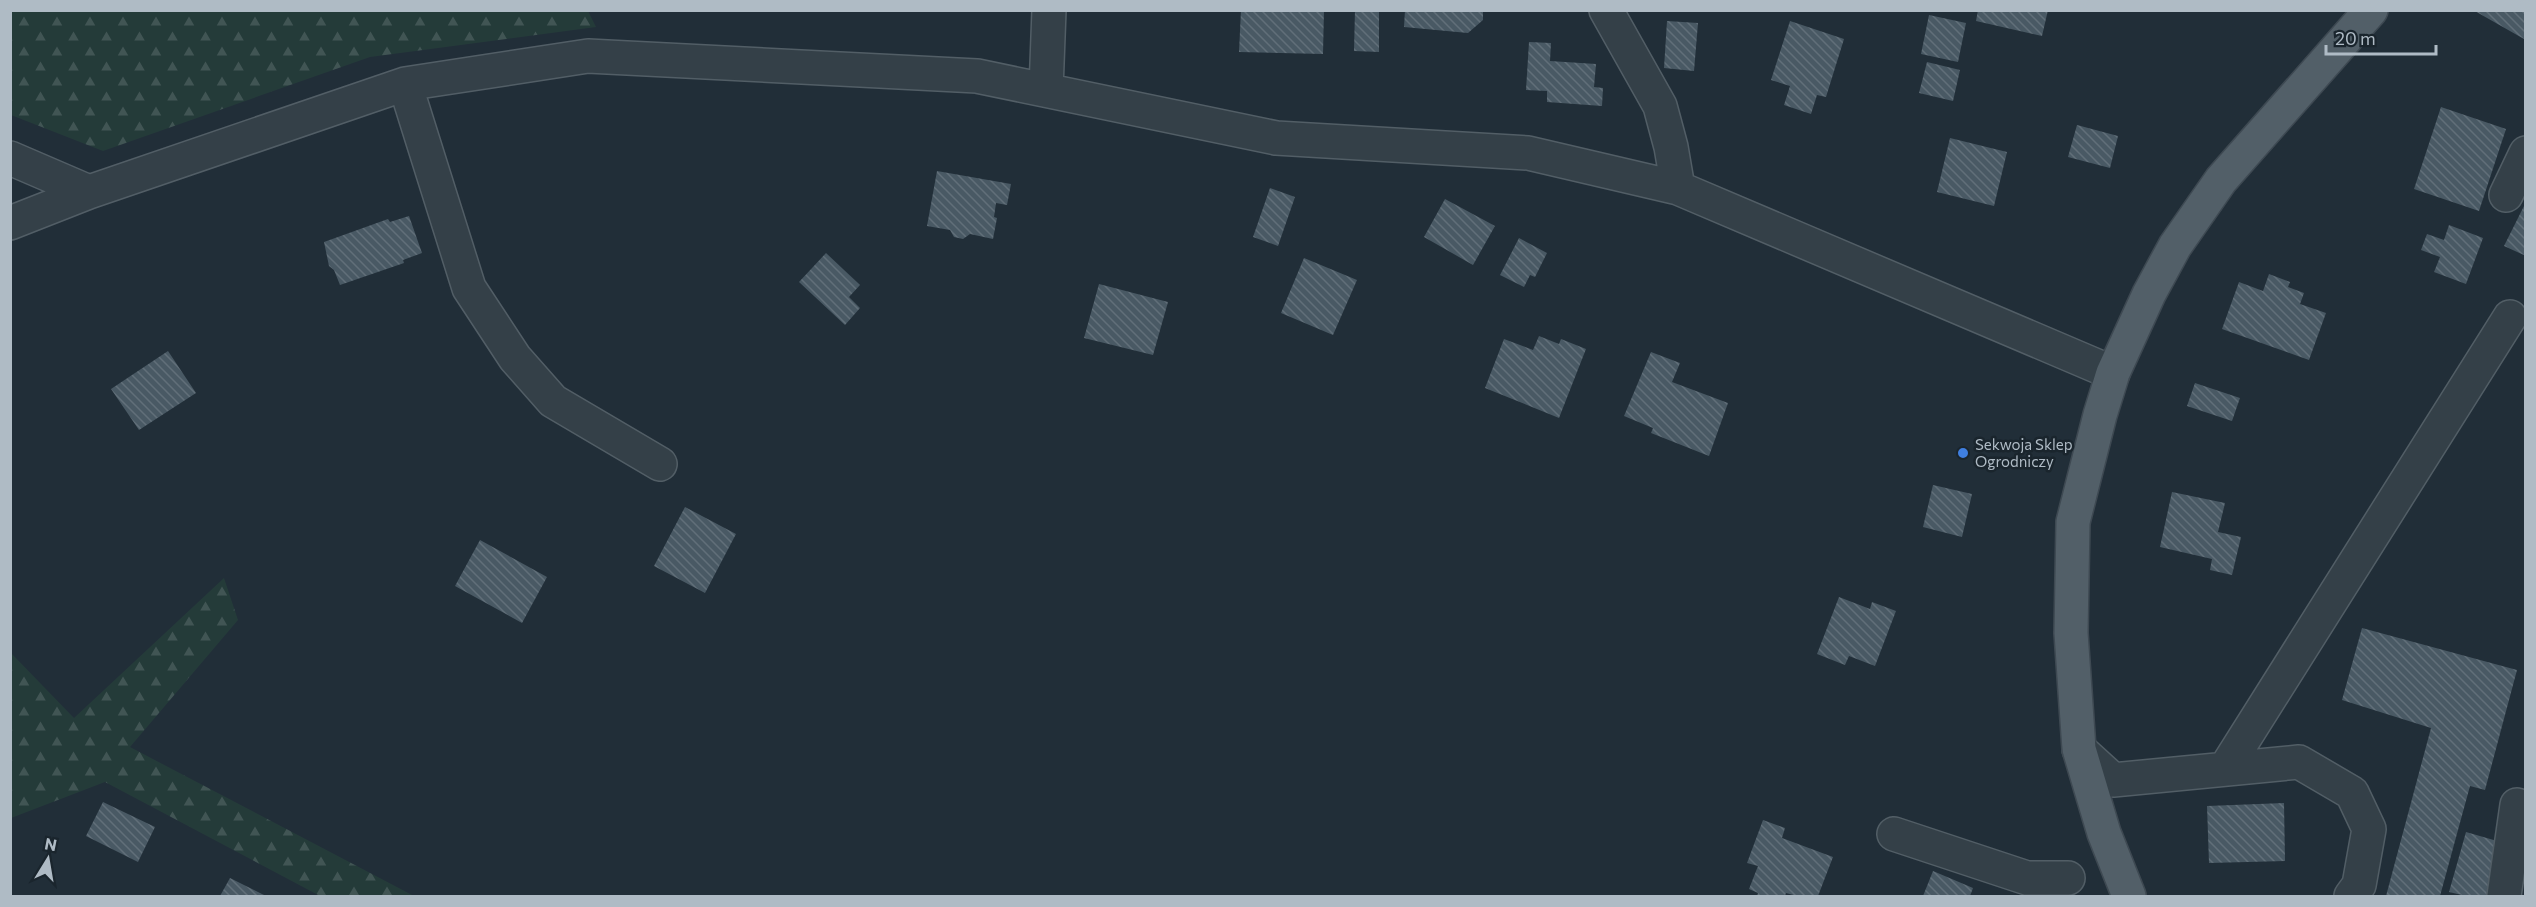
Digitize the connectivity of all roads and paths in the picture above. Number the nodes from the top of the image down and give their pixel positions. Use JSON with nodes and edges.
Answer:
{"nodes":[{"id":1,"x":1049,"y":10,"type":"edge"},
{"id":2,"x":1606,"y":10,"type":"edge"},
{"id":3,"x":2371,"y":10,"type":"edge"},
{"id":4,"x":405,"y":84,"type":"junction"},
{"id":5,"x":1046,"y":90,"type":"junction"},
{"id":6,"x":2526,"y":153,"type":"edge"},
{"id":7,"x":10,"y":158,"type":"edge"},
{"id":8,"x":1678,"y":188,"type":"junction"},
{"id":9,"x":89,"y":192,"type":"junction"},
{"id":10,"x":2506,"y":195,"type":"dead end"},
{"id":11,"x":10,"y":223,"type":"edge"},
{"id":12,"x":2511,"y":317,"type":"dead end"},
{"id":13,"x":2113,"y":373,"type":"junction"},
{"id":14,"x":660,"y":464,"type":"dead end"},
{"id":15,"x":2079,"y":749,"type":"junction"},
{"id":16,"x":2225,"y":769,"type":"junction"},
{"id":17,"x":2517,"y":806,"type":"dead end"},
{"id":18,"x":1894,"y":834,"type":"dead end"},
{"id":19,"x":2068,"y":878,"type":"dead end"},
{"id":20,"x":2129,"y":897,"type":"edge"},
{"id":21,"x":2351,"y":897,"type":"edge"},
{"id":22,"x":2504,"y":897,"type":"edge"}],
"edges":[{"from":1,"to":5,"type":"street"},
{"from":2,"to":8,"type":"street"},
{"from":3,"to":13,"type":"main road"},
{"from":4,"to":5,"type":"street"},
{"from":4,"to":9,"type":"street"},
{"from":4,"to":14,"type":"street"},
{"from":5,"to":8,"type":"street"},
{"from":6,"to":10,"type":"street"},
{"from":7,"to":9,"type":"street"},
{"from":8,"to":13,"type":"street"},
{"from":9,"to":11,"type":"street"},
{"from":12,"to":16,"type":"street"},
{"from":13,"to":15,"type":"main road"},
{"from":15,"to":16,"type":"street"},
{"from":15,"to":20,"type":"main road"},
{"from":16,"to":21,"type":"street"},
{"from":17,"to":22,"type":"street"},
{"from":18,"to":19,"type":"street"}]}
